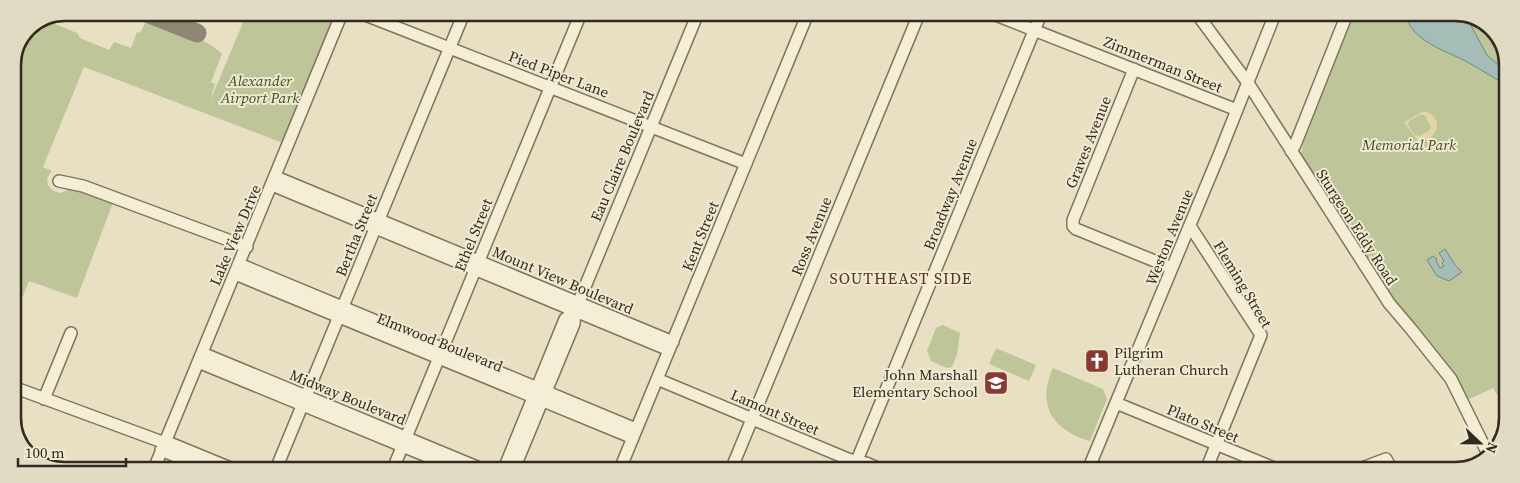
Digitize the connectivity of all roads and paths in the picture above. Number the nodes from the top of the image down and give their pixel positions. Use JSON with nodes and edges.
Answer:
{"nodes":[{"id":1,"x":339,"y":21,"type":"edge"},
{"id":2,"x":381,"y":21,"type":"edge"},
{"id":3,"x":461,"y":21,"type":"edge"},
{"id":4,"x":579,"y":21,"type":"edge"},
{"id":5,"x":695,"y":21,"type":"edge"},
{"id":6,"x":805,"y":21,"type":"edge"},
{"id":7,"x":916,"y":21,"type":"edge"},
{"id":8,"x":1012,"y":21,"type":"edge"},
{"id":9,"x":1038,"y":21,"type":"edge"},
{"id":10,"x":1202,"y":21,"type":"edge"},
{"id":11,"x":1272,"y":21,"type":"edge"},
{"id":12,"x":1344,"y":21,"type":"edge"},
{"id":13,"x":1034,"y":30,"type":"junction"},
{"id":14,"x":450,"y":48,"type":"junction"},
{"id":15,"x":1134,"y":69,"type":"junction"},
{"id":16,"x":1248,"y":83,"type":"junction"},
{"id":17,"x":551,"y":87,"type":"junction"},
{"id":18,"x":1237,"y":110,"type":"junction"},
{"id":19,"x":651,"y":126,"type":"junction"},
{"id":20,"x":1291,"y":151,"type":"junction"},
{"id":21,"x":746,"y":164,"type":"junction"},
{"id":22,"x":59,"y":181,"type":"dead end"},
{"id":23,"x":274,"y":181,"type":"junction"},
{"id":24,"x":377,"y":224,"type":"junction"},
{"id":25,"x":1190,"y":226,"type":"junction"},
{"id":26,"x":247,"y":246,"type":"junction"},
{"id":27,"x":477,"y":266,"type":"junction"},
{"id":28,"x":1172,"y":268,"type":"junction"},
{"id":29,"x":237,"y":269,"type":"junction"},
{"id":30,"x":576,"y":307,"type":"junction"},
{"id":31,"x":341,"y":312,"type":"junction"},
{"id":32,"x":71,"y":333,"type":"dead end"},
{"id":33,"x":671,"y":346,"type":"junction"},
{"id":34,"x":441,"y":354,"type":"junction"},
{"id":35,"x":200,"y":358,"type":"junction"},
{"id":36,"x":657,"y":379,"type":"junction"},
{"id":37,"x":21,"y":390,"type":"edge"},
{"id":38,"x":540,"y":394,"type":"junction"},
{"id":39,"x":44,"y":399,"type":"junction"},
{"id":40,"x":304,"y":401,"type":"junction"},
{"id":41,"x":1116,"y":403,"type":"junction"},
{"id":42,"x":752,"y":418,"type":"junction"},
{"id":43,"x":635,"y":434,"type":"junction"},
{"id":44,"x":404,"y":442,"type":"junction"},
{"id":45,"x":1216,"y":444,"type":"junction"},
{"id":46,"x":164,"y":445,"type":"junction"},
{"id":47,"x":1486,"y":449,"type":"edge"},
{"id":48,"x":157,"y":462,"type":"edge"},
{"id":49,"x":194,"y":462,"type":"edge"},
{"id":50,"x":212,"y":462,"type":"edge"},
{"id":51,"x":279,"y":462,"type":"edge"},
{"id":52,"x":396,"y":462,"type":"edge"},
{"id":53,"x":444,"y":462,"type":"edge"},
{"id":54,"x":462,"y":462,"type":"edge"},
{"id":55,"x":507,"y":462,"type":"edge"},
{"id":56,"x":516,"y":462,"type":"edge"},
{"id":57,"x":623,"y":462,"type":"edge"},
{"id":58,"x":734,"y":462,"type":"edge"},
{"id":59,"x":846,"y":462,"type":"edge"},
{"id":60,"x":856,"y":462,"type":"edge"},
{"id":61,"x":1091,"y":462,"type":"edge"},
{"id":62,"x":1209,"y":462,"type":"edge"},
{"id":63,"x":1260,"y":462,"type":"edge"}],
"edges":[{"from":1,"to":23,"type":"street","name":"Lake View Drive"},
{"from":2,"to":14,"type":"street","name":"Pied Piper Lane"},
{"from":3,"to":14,"type":"street","name":"Bertha Street"},
{"from":4,"to":17,"type":"street","name":"Ethel Street"},
{"from":5,"to":19,"type":"street","name":"Eau Claire Boulevard"},
{"from":6,"to":21,"type":"street","name":"Kent Street"},
{"from":7,"to":42,"type":"street","name":"Ross Avenue"},
{"from":8,"to":13,"type":"street","name":"Zimmerman Street"},
{"from":9,"to":13,"type":"street","name":"Broadway Avenue"},
{"from":10,"to":16,"type":"street","name":"Sturgeon Eddy Road"},
{"from":11,"to":16,"type":"street","name":"Weston Avenue"},
{"from":12,"to":20,"type":"street"},
{"from":13,"to":15,"type":"street","name":"Zimmerman Street"},
{"from":13,"to":60,"type":"street","name":"Broadway Avenue"},
{"from":14,"to":17,"type":"street","name":"Pied Piper Lane"},
{"from":14,"to":24,"type":"street","name":"Bertha Street"},
{"from":15,"to":18,"type":"street","name":"Zimmerman Street"},
{"from":15,"to":28,"type":"street","name":"Graves Avenue"},
{"from":16,"to":18,"type":"street","name":"Weston Avenue"},
{"from":16,"to":20,"type":"street","name":"Sturgeon Eddy Road"},
{"from":17,"to":19,"type":"street","name":"Pied Piper Lane"},
{"from":17,"to":27,"type":"street","name":"Ethel Street"},
{"from":18,"to":25,"type":"street","name":"Weston Avenue"},
{"from":19,"to":21,"type":"street","name":"Pied Piper Lane"},
{"from":19,"to":30,"type":"street","name":"Eau Claire Boulevard"},
{"from":20,"to":47,"type":"street","name":"Sturgeon Eddy Road"},
{"from":21,"to":33,"type":"street","name":"Kent Street"},
{"from":22,"to":26,"type":"street"},
{"from":23,"to":24,"type":"street","name":"Mount View Boulevard"},
{"from":23,"to":26,"type":"street","name":"Lake View Drive"},
{"from":24,"to":27,"type":"street","name":"Mount View Boulevard"},
{"from":24,"to":31,"type":"street","name":"Bertha Street"},
{"from":25,"to":28,"type":"street","name":"Weston Avenue"},
{"from":25,"to":45,"type":"street","name":"Fleming Street"},
{"from":26,"to":29,"type":"street","name":"Lake View Drive"},
{"from":27,"to":30,"type":"street","name":"Mount View Boulevard"},
{"from":27,"to":34,"type":"street","name":"Ethel Street"},
{"from":28,"to":41,"type":"street","name":"Weston Avenue"},
{"from":29,"to":31,"type":"street","name":"Elmwood Boulevard"},
{"from":29,"to":35,"type":"street","name":"Lake View Drive"},
{"from":30,"to":33,"type":"street","name":"Mount View Boulevard"},
{"from":30,"to":38,"type":"street","name":"Eau Claire Boulevard"},
{"from":31,"to":34,"type":"street","name":"Elmwood Boulevard"},
{"from":31,"to":40,"type":"street","name":"Bertha Street"},
{"from":32,"to":39,"type":"street"},
{"from":33,"to":36,"type":"street","name":"Kent Street"},
{"from":34,"to":38,"type":"street","name":"Elmwood Boulevard"},
{"from":34,"to":44,"type":"street","name":"Ethel Street"},
{"from":35,"to":40,"type":"street","name":"Midway Boulevard"},
{"from":35,"to":46,"type":"street","name":"Lake View Drive"},
{"from":36,"to":42,"type":"street","name":"Lamont Street"},
{"from":36,"to":43,"type":"street","name":"Kent Street"},
{"from":37,"to":39,"type":"street"},
{"from":38,"to":43,"type":"street","name":"Elmwood Boulevard"},
{"from":38,"to":55,"type":"street","name":"Eau Claire Boulevard"},
{"from":38,"to":56,"type":"street","name":"Eau Claire Boulevard"},
{"from":39,"to":46,"type":"street"},
{"from":40,"to":44,"type":"street","name":"Midway Boulevard"},
{"from":40,"to":51,"type":"street","name":"Bertha Street"},
{"from":41,"to":45,"type":"street","name":"Plato Street"},
{"from":41,"to":61,"type":"street","name":"Weston Avenue"},
{"from":42,"to":58,"type":"street","name":"Ross Avenue"},
{"from":42,"to":59,"type":"street","name":"Lamont Street"},
{"from":43,"to":57,"type":"street","name":"Kent Street"},
{"from":44,"to":52,"type":"street","name":"Ethel Street"},
{"from":44,"to":53,"type":"street","name":"Midway Boulevard"},
{"from":44,"to":54,"type":"street","name":"Midway Boulevard"},
{"from":45,"to":62,"type":"street","name":"Fleming Street"},
{"from":45,"to":63,"type":"street","name":"Plato Street"},
{"from":46,"to":48,"type":"street","name":"Lake View Drive"},
{"from":46,"to":49,"type":"street"},
{"from":46,"to":50,"type":"street"}]}
